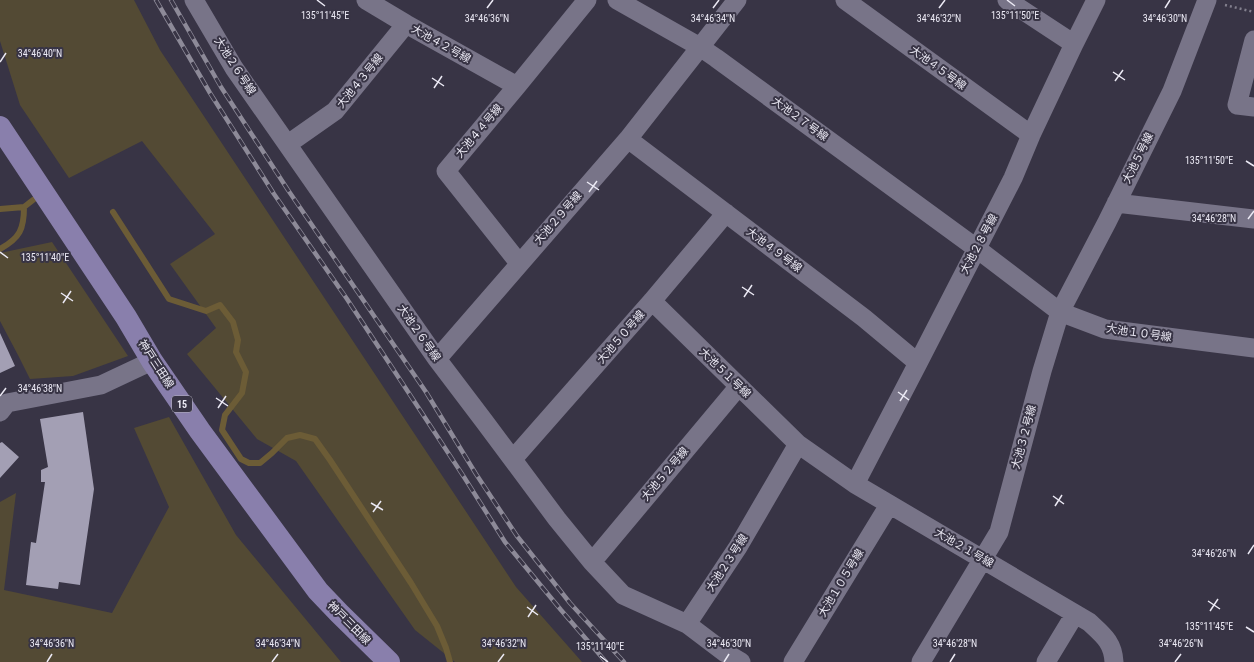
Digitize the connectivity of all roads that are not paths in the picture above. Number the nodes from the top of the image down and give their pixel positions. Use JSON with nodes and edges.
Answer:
{"nodes":[{"id":1,"x":194,"y":0,"type":"edge"},
{"id":2,"x":366,"y":0,"type":"edge"},
{"id":3,"x":587,"y":0,"type":"edge"},
{"id":4,"x":617,"y":0,"type":"edge"},
{"id":5,"x":737,"y":0,"type":"edge"},
{"id":6,"x":845,"y":0,"type":"edge"},
{"id":7,"x":1007,"y":0,"type":"edge"},
{"id":8,"x":1096,"y":0,"type":"edge"},
{"id":9,"x":1214,"y":2,"type":"edge"},
{"id":10,"x":406,"y":24,"type":"junction"},
{"id":11,"x":1254,"y":40,"type":"edge"},
{"id":12,"x":1074,"y":44,"type":"junction"},
{"id":13,"x":700,"y":47,"type":"junction"},
{"id":14,"x":517,"y":86,"type":"junction"},
{"id":15,"x":1254,"y":107,"type":"edge"},
{"id":16,"x":0,"y":127,"type":"edge"},
{"id":17,"x":1031,"y":135,"type":"junction"},
{"id":18,"x":628,"y":138,"type":"junction"},
{"id":19,"x":288,"y":144,"type":"junction"},
{"id":20,"x":1116,"y":203,"type":"junction"},
{"id":21,"x":726,"y":213,"type":"junction"},
{"id":22,"x":1254,"y":219,"type":"edge"},
{"id":23,"x":976,"y":248,"type":"junction"},
{"id":24,"x":519,"y":263,"type":"junction"},
{"id":25,"x":652,"y":301,"type":"junction"},
{"id":26,"x":1060,"y":312,"type":"junction"},
{"id":27,"x":1254,"y":348,"type":"edge"},
{"id":28,"x":437,"y":359,"type":"junction"},
{"id":29,"x":152,"y":361,"type":"junction"},
{"id":30,"x":918,"y":363,"type":"junction"},
{"id":31,"x":739,"y":386,"type":"junction"},
{"id":32,"x":0,"y":412,"type":"edge"},
{"id":33,"x":798,"y":444,"type":"junction"},
{"id":34,"x":514,"y":459,"type":"junction"},
{"id":35,"x":855,"y":484,"type":"junction"},
{"id":36,"x":889,"y":505,"type":"junction"},
{"id":37,"x":984,"y":559,"type":"junction"},
{"id":38,"x":592,"y":562,"type":"junction"},
{"id":39,"x":1075,"y":614,"type":"junction"},
{"id":40,"x":687,"y":624,"type":"junction"},
{"id":41,"x":389,"y":662,"type":"edge"},
{"id":42,"x":741,"y":662,"type":"edge"},
{"id":43,"x":793,"y":662,"type":"edge"},
{"id":44,"x":921,"y":662,"type":"edge"},
{"id":45,"x":1046,"y":662,"type":"edge"},
{"id":46,"x":1114,"y":662,"type":"edge"}],
"edges":[{"from":1,"to":19,"type":"street","name":"大池２６号線"},
{"from":2,"to":10,"type":"street","name":"大池４２号線"},
{"from":3,"to":14,"type":"street","name":"大池４４号線"},
{"from":4,"to":13,"type":"street","name":"大池２７号線"},
{"from":5,"to":13,"type":"street","name":"大池２９号線"},
{"from":6,"to":17,"type":"street","name":"大池４５号線"},
{"from":7,"to":12,"type":"street"},
{"from":8,"to":12,"type":"street","name":"大池２８号線"},
{"from":9,"to":20,"type":"street","name":"大池５号線"},
{"from":10,"to":14,"type":"street","name":"大池４２号線"},
{"from":10,"to":19,"type":"street","name":"大池４３号線"},
{"from":11,"to":15,"type":"street"},
{"from":12,"to":17,"type":"street","name":"大池２８号線"},
{"from":13,"to":18,"type":"street","name":"大池２９号線"},
{"from":13,"to":23,"type":"street","name":"大池２７号線"},
{"from":14,"to":24,"type":"street","name":"大池４４号線"},
{"from":16,"to":29,"type":"main road","name":"神戸三田線","number":"15"},
{"from":17,"to":23,"type":"street","name":"大池２８号線"},
{"from":18,"to":21,"type":"street","name":"大池４９号線"},
{"from":18,"to":24,"type":"street","name":"大池２９号線"},
{"from":19,"to":28,"type":"street","name":"大池２６号線"},
{"from":20,"to":22,"type":"street"},
{"from":20,"to":26,"type":"street","name":"大池５号線"},
{"from":21,"to":25,"type":"street","name":"大池５０号線"},
{"from":21,"to":30,"type":"street","name":"大池４９号線"},
{"from":23,"to":26,"type":"street","name":"大池１０号線"},
{"from":23,"to":30,"type":"street","name":"大池２８号線"},
{"from":24,"to":28,"type":"street","name":"大池２９号線"},
{"from":25,"to":31,"type":"street","name":"大池５１号線"},
{"from":25,"to":34,"type":"street","name":"大池５０号線"},
{"from":26,"to":27,"type":"street","name":"大池１０号線"},
{"from":26,"to":37,"type":"street","name":"大池３２号線"},
{"from":28,"to":34,"type":"street","name":"大池２６号線"},
{"from":29,"to":32,"type":"street"},
{"from":29,"to":41,"type":"main road","name":"神戸三田線","number":"15"},
{"from":30,"to":35,"type":"street","name":"大池２８号線"},
{"from":31,"to":33,"type":"street","name":"大池５１号線"},
{"from":31,"to":38,"type":"street","name":"大池５２号線"},
{"from":33,"to":35,"type":"street","name":"大池２１号線"},
{"from":33,"to":40,"type":"street","name":"大池２３号線"},
{"from":34,"to":38,"type":"street","name":"大池２６号線"},
{"from":35,"to":36,"type":"street","name":"大池２１号線"},
{"from":36,"to":37,"type":"street","name":"大池２１号線"},
{"from":36,"to":43,"type":"street","name":"大池１０５号線"},
{"from":37,"to":39,"type":"street","name":"大池２１号線"},
{"from":37,"to":44,"type":"street","name":"大池３２号線"},
{"from":38,"to":40,"type":"street","name":"大池２６号線"},
{"from":39,"to":45,"type":"street"},
{"from":39,"to":46,"type":"street","name":"大池２１号線"},
{"from":40,"to":42,"type":"street"}]}
